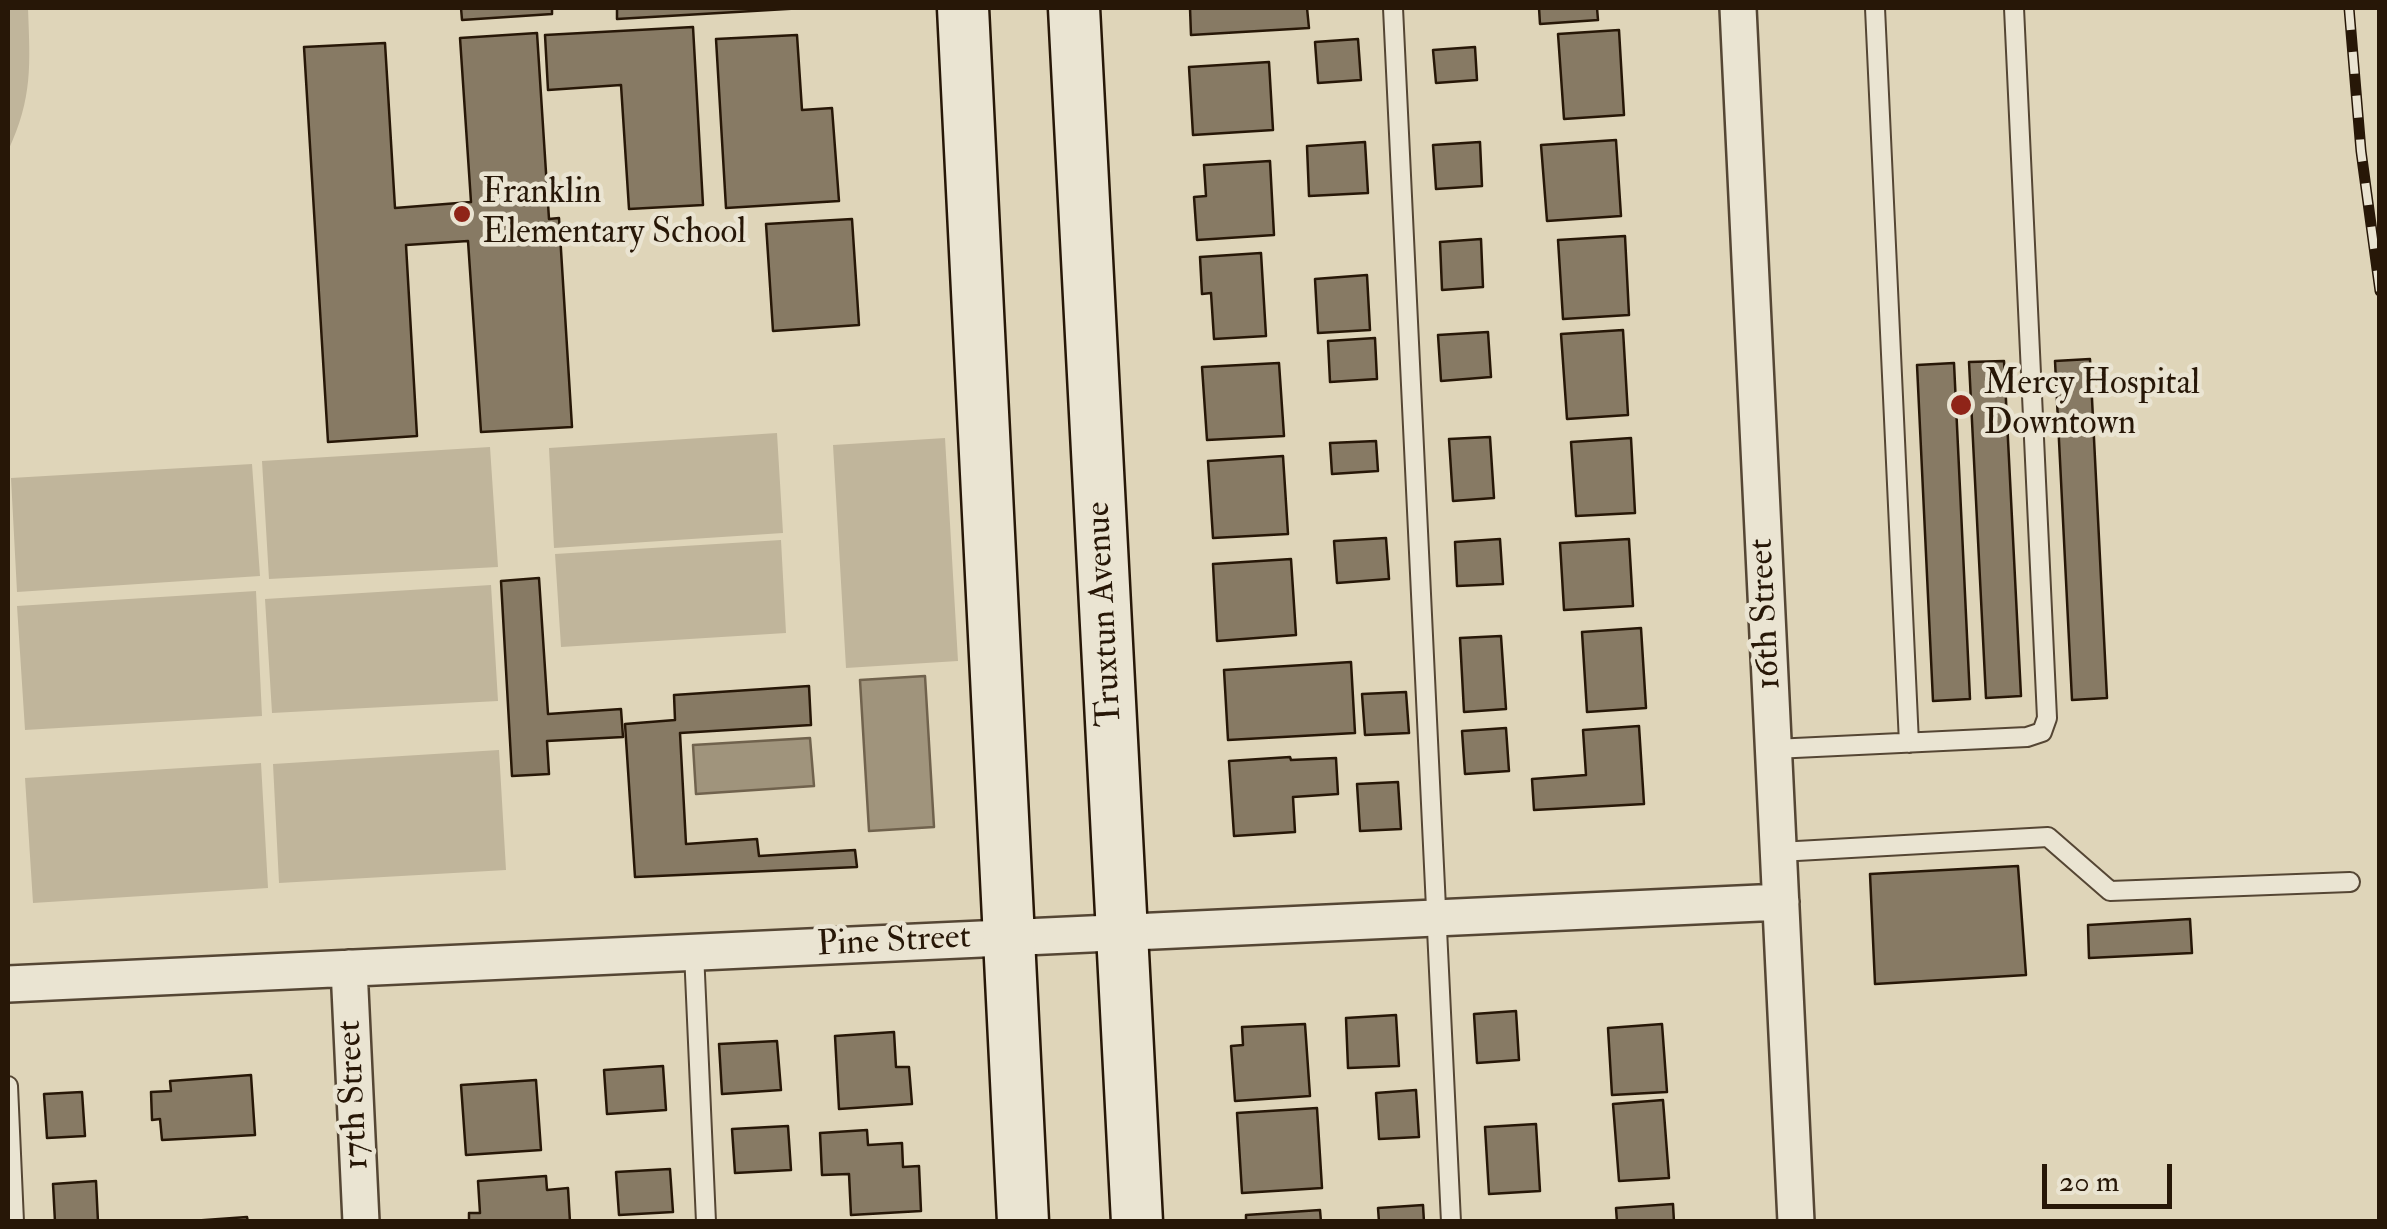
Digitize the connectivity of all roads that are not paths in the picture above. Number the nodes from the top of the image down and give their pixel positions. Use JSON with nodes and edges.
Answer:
{"nodes":[{"id":1,"x":963,"y":8,"type":"edge"},
{"id":2,"x":1074,"y":8,"type":"edge"},
{"id":3,"x":1393,"y":8,"type":"edge"},
{"id":4,"x":1738,"y":8,"type":"edge"},
{"id":5,"x":1875,"y":8,"type":"edge"},
{"id":6,"x":2014,"y":8,"type":"edge"},
{"id":7,"x":1909,"y":743,"type":"junction"},
{"id":8,"x":1774,"y":749,"type":"junction"},
{"id":9,"x":1778,"y":852,"type":"junction"},
{"id":10,"x":2350,"y":882,"type":"dead end"},
{"id":11,"x":1781,"y":902,"type":"junction"},
{"id":12,"x":1436,"y":918,"type":"junction"},
{"id":13,"x":1123,"y":932,"type":"junction"},
{"id":14,"x":1010,"y":938,"type":"junction"},
{"id":15,"x":694,"y":952,"type":"junction"},
{"id":16,"x":349,"y":968,"type":"junction"},
{"id":17,"x":8,"y":984,"type":"edge"},
{"id":18,"x":8,"y":1086,"type":"edge"},
{"id":19,"x":14,"y":1222,"type":"edge"},
{"id":20,"x":361,"y":1222,"type":"edge"},
{"id":21,"x":706,"y":1222,"type":"edge"},
{"id":22,"x":1024,"y":1222,"type":"edge"},
{"id":23,"x":1137,"y":1222,"type":"edge"},
{"id":24,"x":1451,"y":1222,"type":"edge"},
{"id":25,"x":1796,"y":1222,"type":"edge"}],
"edges":[{"from":1,"to":14,"type":"main road"},
{"from":2,"to":13,"type":"main road","name":"Truxtun Avenue"},
{"from":3,"to":12,"type":"lane"},
{"from":4,"to":8,"type":"street","name":"16th Street"},
{"from":5,"to":7,"type":"lane"},
{"from":6,"to":7,"type":"lane"},
{"from":7,"to":8,"type":"lane"},
{"from":8,"to":9,"type":"street","name":"16th Street"},
{"from":9,"to":10,"type":"lane"},
{"from":9,"to":11,"type":"street","name":"16th Street"},
{"from":11,"to":12,"type":"street","name":"Pine Street"},
{"from":11,"to":25,"type":"street","name":"16th Street"},
{"from":12,"to":13,"type":"street","name":"Pine Street"},
{"from":12,"to":24,"type":"lane"},
{"from":13,"to":14,"type":"street","name":"Pine Street"},
{"from":13,"to":23,"type":"main road","name":"Truxtun Avenue"},
{"from":14,"to":15,"type":"street","name":"Pine Street"},
{"from":14,"to":22,"type":"main road"},
{"from":15,"to":16,"type":"street","name":"Pine Street"},
{"from":15,"to":21,"type":"lane"},
{"from":16,"to":17,"type":"street","name":"Pine Street"},
{"from":16,"to":20,"type":"street","name":"17th Street"},
{"from":18,"to":19,"type":"lane"}]}
